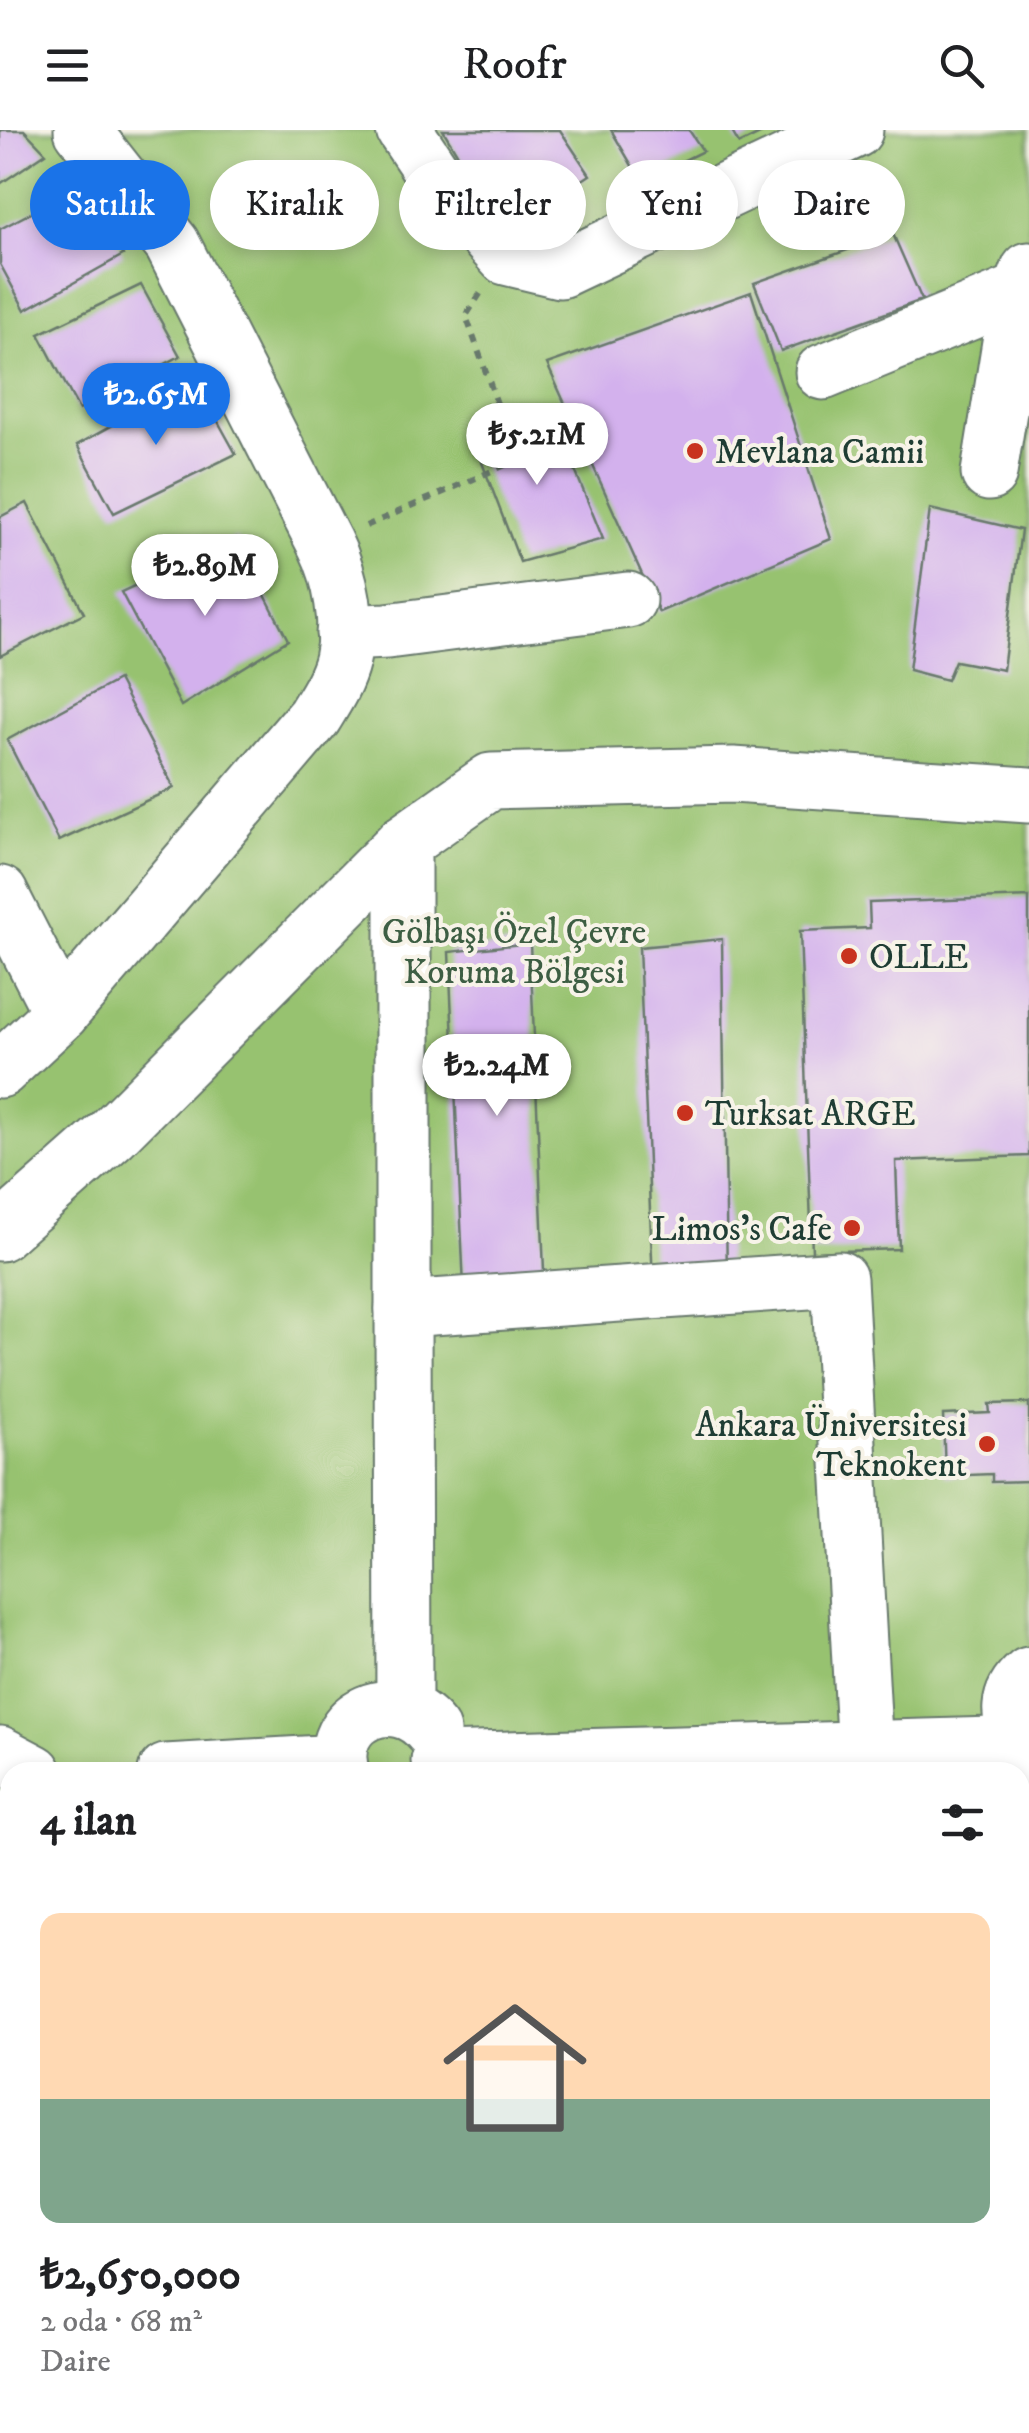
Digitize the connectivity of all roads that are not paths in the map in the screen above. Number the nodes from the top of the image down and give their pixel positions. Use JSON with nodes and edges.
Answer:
{"nodes":[{"id":1,"x":82,"y":130,"type":"edge"},
{"id":2,"x":404,"y":130,"type":"edge"},
{"id":3,"x":855,"y":130,"type":"edge"},
{"id":4,"x":1025,"y":280,"type":"edge"},
{"id":5,"x":822,"y":372,"type":"dead end"},
{"id":6,"x":989,"y":473,"type":"dead end"},
{"id":7,"x":628,"y":600,"type":"dead end"},
{"id":8,"x":344,"y":633,"type":"junction"},
{"id":9,"x":1029,"y":796,"type":"edge"},
{"id":10,"x":403,"y":843,"type":"junction"},
{"id":11,"x":0,"y":894,"type":"edge"},
{"id":12,"x":61,"y":1012,"type":"junction"},
{"id":13,"x":0,"y":1070,"type":"edge"},
{"id":14,"x":0,"y":1232,"type":"edge"},
{"id":15,"x":403,"y":1309,"type":"junction"},
{"id":16,"x":1029,"y":1675,"type":"edge"},
{"id":17,"x":404,"y":1710,"type":"junction"},
{"id":18,"x":1024,"y":1745,"type":"edge"},
{"id":19,"x":865,"y":1761,"type":"edge"},
{"id":20,"x":340,"y":1762,"type":"edge"},
{"id":21,"x":437,"y":1762,"type":"edge"},
{"id":22,"x":796,"y":1762,"type":"edge"}],
"edges":[{"from":1,"to":8,"type":"street"},
{"from":2,"to":3,"type":"street"},
{"from":4,"to":5,"type":"street"},
{"from":4,"to":6,"type":"street"},
{"from":7,"to":8,"type":"street"},
{"from":8,"to":12,"type":"street"},
{"from":9,"to":10,"type":"street"},
{"from":10,"to":14,"type":"street"},
{"from":10,"to":15,"type":"street"},
{"from":11,"to":12,"type":"street"},
{"from":12,"to":13,"type":"street"},
{"from":15,"to":17,"type":"street"},
{"from":15,"to":19,"type":"street"},
{"from":16,"to":18,"type":"street"},
{"from":17,"to":20,"type":"street"},
{"from":17,"to":21,"type":"street"},
{"from":18,"to":19,"type":"street"},
{"from":19,"to":22,"type":"street"}]}
